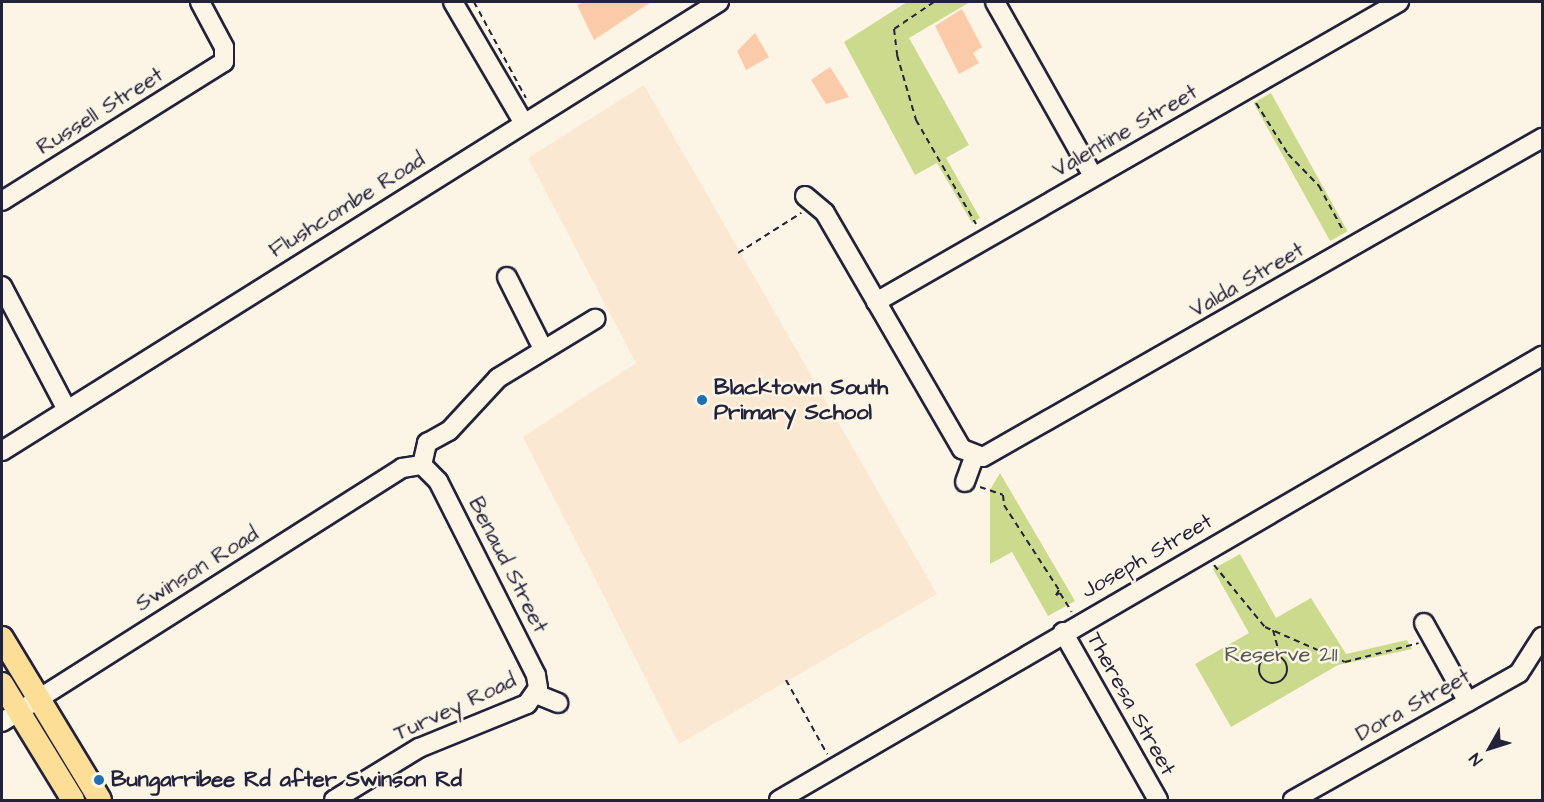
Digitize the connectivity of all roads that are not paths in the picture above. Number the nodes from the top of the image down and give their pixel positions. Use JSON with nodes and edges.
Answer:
{"nodes":[{"id":1,"x":200,"y":2,"type":"edge"},
{"id":2,"x":453,"y":2,"type":"edge"},
{"id":3,"x":719,"y":2,"type":"edge"},
{"id":4,"x":996,"y":2,"type":"edge"},
{"id":5,"x":1399,"y":2,"type":"edge"},
{"id":6,"x":523,"y":122,"type":"junction"},
{"id":7,"x":1542,"y":138,"type":"edge"},
{"id":8,"x":1093,"y":176,"type":"junction"},
{"id":9,"x":809,"y":199,"type":"road end"},
{"id":10,"x":2,"y":201,"type":"edge"},
{"id":11,"x":507,"y":277,"type":"dead end"},
{"id":12,"x":2,"y":286,"type":"edge"},
{"id":13,"x":876,"y":302,"type":"junction"},
{"id":14,"x":595,"y":319,"type":"dead end"},
{"id":15,"x":543,"y":349,"type":"junction"},
{"id":16,"x":1542,"y":356,"type":"edge"},
{"id":17,"x":67,"y":410,"type":"junction"},
{"id":18,"x":2,"y":451,"type":"edge"},
{"id":19,"x":974,"y":457,"type":"junction"},
{"id":20,"x":422,"y":465,"type":"junction"},
{"id":21,"x":965,"y":482,"type":"road end"},
{"id":22,"x":1428,"y":630,"type":"road end"},
{"id":23,"x":1063,"y":632,"type":"junction"},
{"id":24,"x":1542,"y":637,"type":"edge"},
{"id":25,"x":2,"y":638,"type":"edge"},
{"id":26,"x":2,"y":684,"type":"edge"},
{"id":27,"x":536,"y":694,"type":"junction"},
{"id":28,"x":38,"y":698,"type":"junction"},
{"id":29,"x":1468,"y":702,"type":"junction"},
{"id":30,"x":558,"y":703,"type":"dead end"},
{"id":31,"x":10,"y":717,"type":"edge"},
{"id":32,"x":73,"y":801,"type":"edge"},
{"id":33,"x":100,"y":801,"type":"edge"},
{"id":34,"x":334,"y":801,"type":"edge"},
{"id":35,"x":779,"y":801,"type":"edge"},
{"id":36,"x":1158,"y":801,"type":"edge"},
{"id":37,"x":1293,"y":801,"type":"edge"}],
"edges":[{"from":1,"to":10,"type":"street","name":"Russell Street"},
{"from":2,"to":6,"type":"street"},
{"from":3,"to":6,"type":"street","name":"Flushcombe Road"},
{"from":4,"to":8,"type":"street"},
{"from":5,"to":8,"type":"street","name":"Valentine Street"},
{"from":6,"to":17,"type":"street","name":"Flushcombe Road"},
{"from":7,"to":19,"type":"street","name":"Valda Street"},
{"from":8,"to":13,"type":"street","name":"Valentine Street"},
{"from":9,"to":13,"type":"street"},
{"from":11,"to":15,"type":"street"},
{"from":12,"to":17,"type":"street"},
{"from":13,"to":19,"type":"street"},
{"from":14,"to":15,"type":"street"},
{"from":15,"to":20,"type":"street"},
{"from":16,"to":23,"type":"street","name":"Joseph Street"},
{"from":17,"to":18,"type":"street","name":"Flushcombe Road"},
{"from":19,"to":21,"type":"street"},
{"from":20,"to":27,"type":"street","name":"Benaud Street"},
{"from":20,"to":28,"type":"street","name":"Swinson Road"},
{"from":22,"to":29,"type":"street"},
{"from":23,"to":35,"type":"street","name":"Joseph Street"},
{"from":23,"to":36,"type":"street","name":"Theresa Street"},
{"from":24,"to":29,"type":"street","name":"Dora Street"},
{"from":25,"to":28,"type":"main road"},
{"from":26,"to":31,"type":"main road"},
{"from":27,"to":30,"type":"street"},
{"from":27,"to":34,"type":"street","name":"Turvey Road"},
{"from":28,"to":31,"type":"street","name":"Swinson Road"},
{"from":28,"to":33,"type":"main road"},
{"from":29,"to":37,"type":"street","name":"Dora Street"},
{"from":31,"to":32,"type":"main road"}]}
